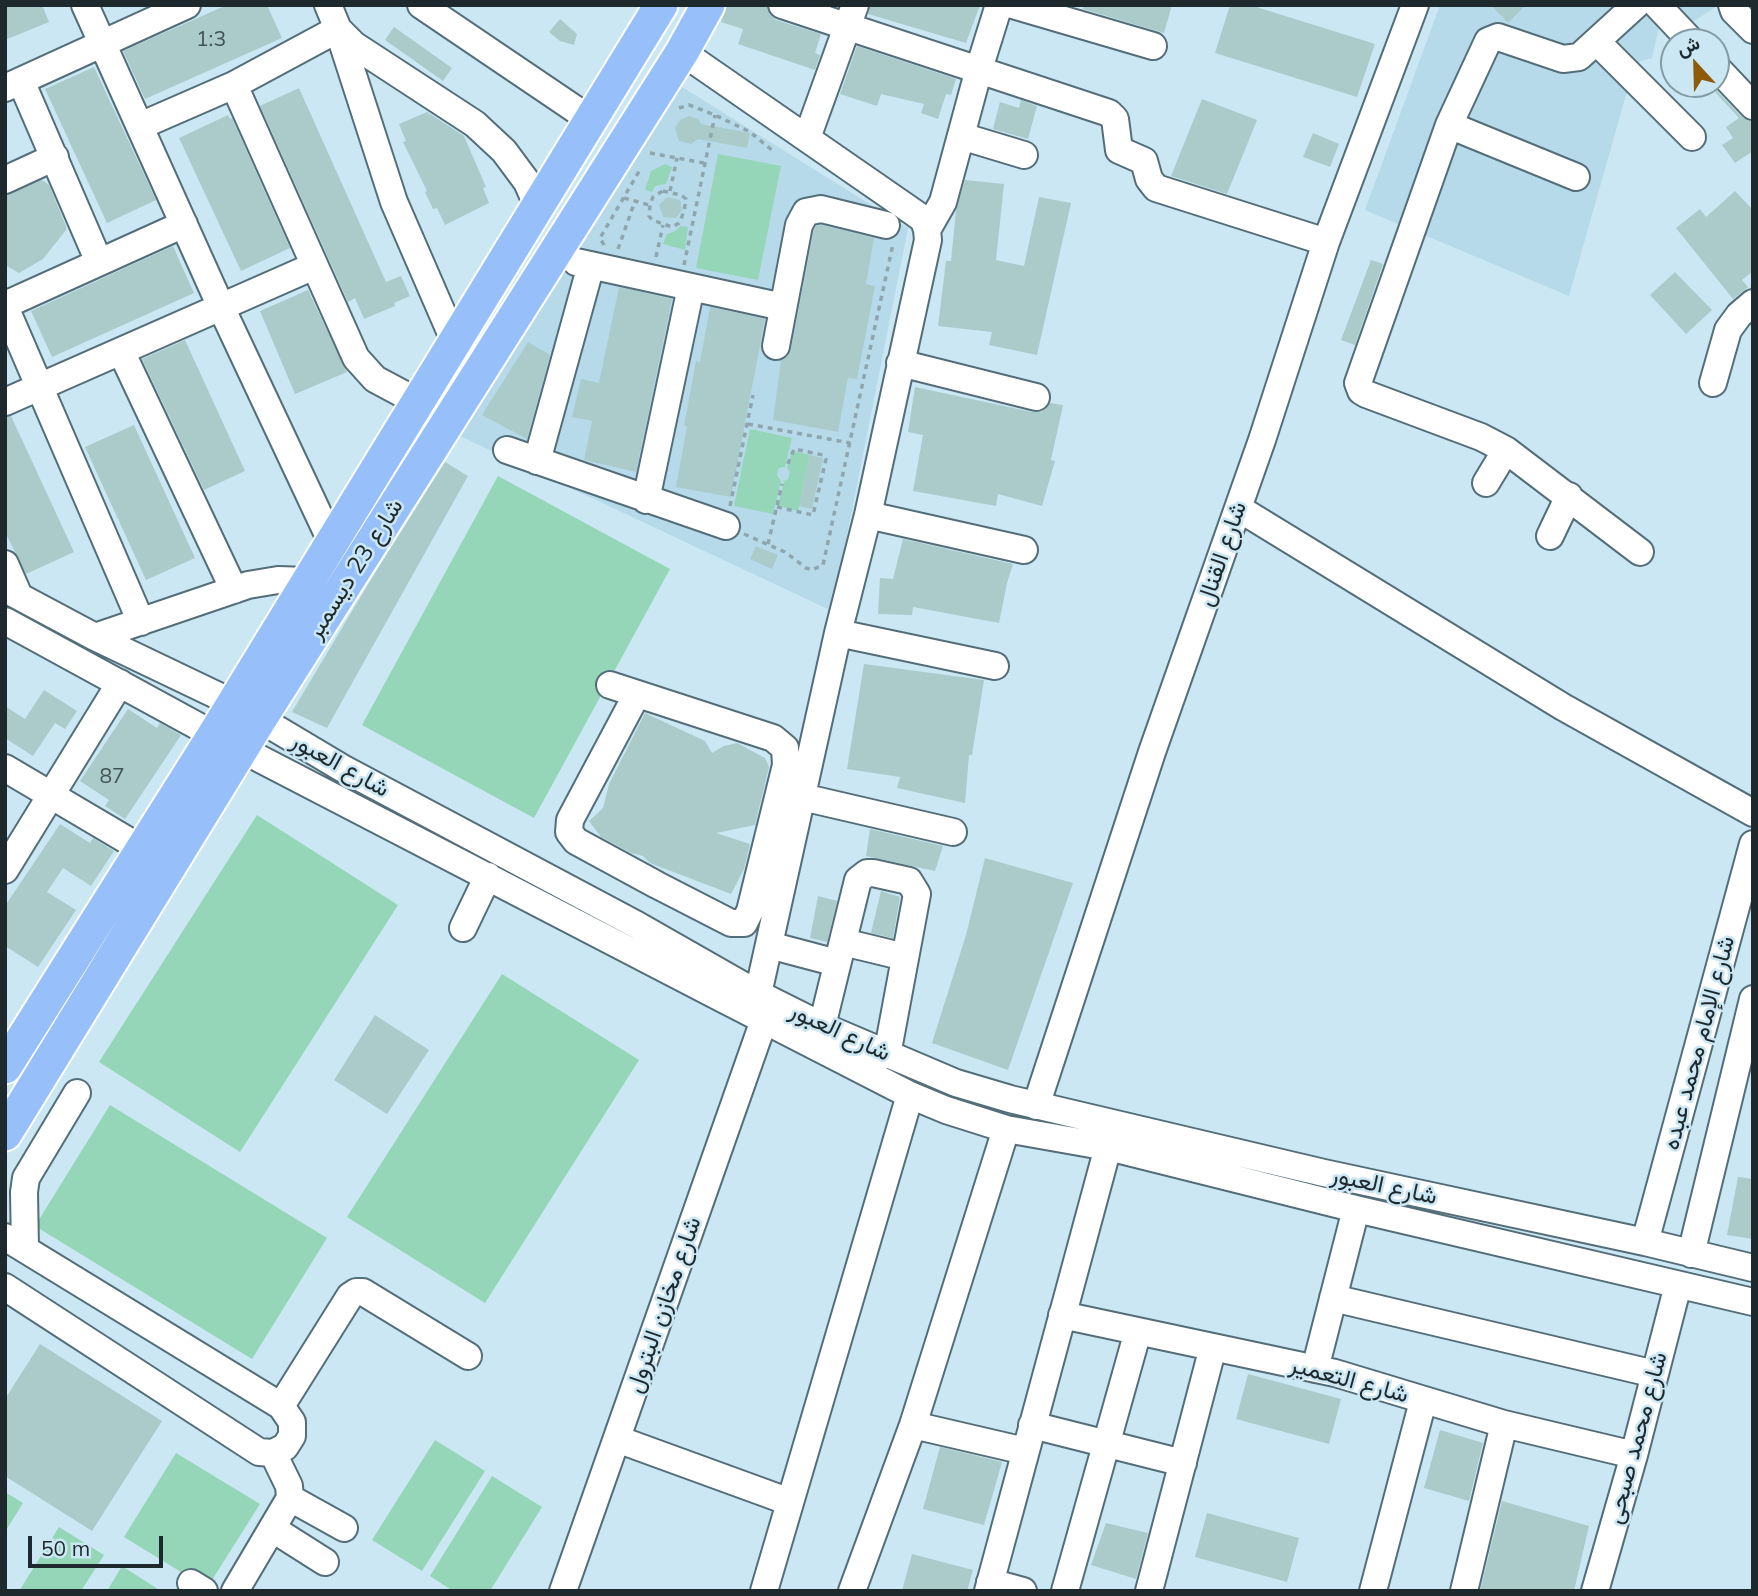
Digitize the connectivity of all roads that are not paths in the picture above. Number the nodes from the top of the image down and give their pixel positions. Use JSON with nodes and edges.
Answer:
{"nodes":[{"id":1,"x":85,"y":5,"type":"edge"},
{"id":2,"x":187,"y":5,"type":"edge"},
{"id":3,"x":421,"y":5,"type":"edge"},
{"id":4,"x":661,"y":5,"type":"edge"},
{"id":5,"x":708,"y":5,"type":"edge"},
{"id":6,"x":782,"y":5,"type":"edge"},
{"id":7,"x":999,"y":5,"type":"edge"},
{"id":8,"x":1013,"y":5,"type":"edge"},
{"id":9,"x":1415,"y":5,"type":"edge"},
{"id":10,"x":1636,"y":5,"type":"edge"},
{"id":11,"x":1657,"y":5,"type":"edge"},
{"id":12,"x":1732,"y":5,"type":"edge"},
{"id":13,"x":852,"y":15,"type":"edge"},
{"id":14,"x":333,"y":17,"type":"edge"},
{"id":15,"x":1679,"y":28,"type":"edge"},
{"id":16,"x":1753,"y":30,"type":"edge"},
{"id":17,"x":1597,"y":42,"type":"junction"},
{"id":18,"x":103,"y":44,"type":"junction"},
{"id":19,"x":1153,"y":46,"type":"dead end"},
{"id":20,"x":682,"y":52,"type":"junction"},
{"id":21,"x":979,"y":69,"type":"junction"},
{"id":22,"x":1730,"y":82,"type":"edge"},
{"id":23,"x":13,"y":84,"type":"edge"},
{"id":24,"x":234,"y":85,"type":"junction"},
{"id":25,"x":1753,"y":106,"type":"edge"},
{"id":26,"x":591,"y":120,"type":"junction"},
{"id":27,"x":1449,"y":125,"type":"junction"},
{"id":28,"x":140,"y":126,"type":"junction"},
{"id":29,"x":961,"y":136,"type":"junction"},
{"id":30,"x":1692,"y":137,"type":"dead end"},
{"id":31,"x":807,"y":138,"type":"junction"},
{"id":32,"x":1024,"y":155,"type":"dead end"},
{"id":33,"x":55,"y":157,"type":"junction"},
{"id":34,"x":1576,"y":177,"type":"dead end"},
{"id":35,"x":5,"y":180,"type":"edge"},
{"id":36,"x":538,"y":208,"type":"junction"},
{"id":37,"x":184,"y":224,"type":"junction"},
{"id":38,"x":887,"y":225,"type":"road end"},
{"id":39,"x":928,"y":229,"type":"junction"},
{"id":40,"x":1326,"y":242,"type":"junction"},
{"id":41,"x":582,"y":260,"type":"junction"},
{"id":42,"x":99,"y":262,"type":"junction"},
{"id":43,"x":314,"y":266,"type":"junction"},
{"id":44,"x":683,"y":274,"type":"junction"},
{"id":45,"x":1753,"y":303,"type":"edge"},
{"id":46,"x":5,"y":306,"type":"edge"},
{"id":47,"x":221,"y":307,"type":"junction"},
{"id":48,"x":783,"y":307,"type":"junction"},
{"id":49,"x":455,"y":342,"type":"junction"},
{"id":50,"x":776,"y":346,"type":"dead end"},
{"id":51,"x":121,"y":351,"type":"junction"},
{"id":52,"x":900,"y":363,"type":"junction"},
{"id":53,"x":484,"y":366,"type":"junction"},
{"id":54,"x":1713,"y":383,"type":"dead end"},
{"id":55,"x":41,"y":387,"type":"junction"},
{"id":56,"x":1036,"y":397,"type":"dead end"},
{"id":57,"x":5,"y":402,"type":"edge"},
{"id":58,"x":418,"y":402,"type":"junction"},
{"id":59,"x":507,"y":450,"type":"dead end"},
{"id":60,"x":1506,"y":450,"type":"junction"},
{"id":61,"x":537,"y":461,"type":"junction"},
{"id":62,"x":1486,"y":483,"type":"dead end"},
{"id":63,"x":1569,"y":496,"type":"junction"},
{"id":64,"x":646,"y":500,"type":"junction"},
{"id":65,"x":1238,"y":508,"type":"junction"},
{"id":66,"x":868,"y":516,"type":"junction"},
{"id":67,"x":726,"y":526,"type":"road end"},
{"id":68,"x":1550,"y":536,"type":"dead end"},
{"id":69,"x":332,"y":542,"type":"junction"},
{"id":70,"x":1024,"y":550,"type":"dead end"},
{"id":71,"x":1640,"y":552,"type":"dead end"},
{"id":72,"x":5,"y":564,"type":"edge"},
{"id":73,"x":309,"y":581,"type":"junction"},
{"id":74,"x":234,"y":590,"type":"junction"},
{"id":75,"x":12,"y":593,"type":"edge"},
{"id":76,"x":5,"y":621,"type":"edge"},
{"id":77,"x":141,"y":622,"type":"junction"},
{"id":78,"x":838,"y":633,"type":"junction"},
{"id":79,"x":96,"y":637,"type":"junction"},
{"id":80,"x":995,"y":666,"type":"dead end"},
{"id":81,"x":120,"y":683,"type":"junction"},
{"id":82,"x":610,"y":685,"type":"dead end"},
{"id":83,"x":637,"y":694,"type":"junction"},
{"id":84,"x":246,"y":711,"type":"junction"},
{"id":85,"x":228,"y":742,"type":"junction"},
{"id":86,"x":5,"y":768,"type":"edge"},
{"id":87,"x":51,"y":796,"type":"junction"},
{"id":88,"x":802,"y":797,"type":"junction"},
{"id":89,"x":1753,"y":813,"type":"edge"},
{"id":90,"x":953,"y":832,"type":"dead end"},
{"id":91,"x":1753,"y":844,"type":"edge"},
{"id":92,"x":142,"y":849,"type":"junction"},
{"id":93,"x":5,"y":870,"type":"edge"},
{"id":94,"x":630,"y":870,"type":"junction"},
{"id":95,"x":488,"y":876,"type":"junction"},
{"id":96,"x":557,"y":882,"type":"junction"},
{"id":97,"x":657,"y":885,"type":"junction"},
{"id":98,"x":543,"y":904,"type":"junction"},
{"id":99,"x":607,"y":909,"type":"junction"},
{"id":100,"x":637,"y":925,"type":"junction"},
{"id":101,"x":463,"y":928,"type":"dead end"},
{"id":102,"x":769,"y":945,"type":"junction"},
{"id":103,"x":840,"y":952,"type":"junction"},
{"id":104,"x":905,"y":957,"type":"junction"},
{"id":105,"x":758,"y":994,"type":"junction"},
{"id":106,"x":1753,"y":999,"type":"edge"},
{"id":107,"x":764,"y":1020,"type":"junction"},
{"id":108,"x":822,"y":1026,"type":"junction"},
{"id":109,"x":887,"y":1055,"type":"junction"},
{"id":110,"x":8,"y":1056,"type":"edge"},
{"id":111,"x":77,"y":1093,"type":"dead end"},
{"id":112,"x":910,"y":1095,"type":"junction"},
{"id":113,"x":1035,"y":1106,"type":"junction"},
{"id":114,"x":1006,"y":1129,"type":"junction"},
{"id":115,"x":5,"y":1134,"type":"edge"},
{"id":116,"x":1108,"y":1147,"type":"junction"},
{"id":117,"x":1324,"y":1173,"type":"junction"},
{"id":118,"x":1394,"y":1188,"type":"junction"},
{"id":119,"x":1318,"y":1199,"type":"junction"},
{"id":120,"x":1356,"y":1209,"type":"junction"},
{"id":121,"x":1387,"y":1216,"type":"junction"},
{"id":122,"x":1645,"y":1242,"type":"junction"},
{"id":123,"x":15,"y":1243,"type":"edge"},
{"id":124,"x":1691,"y":1254,"type":"junction"},
{"id":125,"x":1753,"y":1268,"type":"edge"},
{"id":126,"x":1678,"y":1285,"type":"junction"},
{"id":127,"x":8,"y":1291,"type":"edge"},
{"id":128,"x":1333,"y":1298,"type":"junction"},
{"id":129,"x":1753,"y":1302,"type":"edge"},
{"id":130,"x":1062,"y":1315,"type":"junction"},
{"id":131,"x":1138,"y":1331,"type":"junction"},
{"id":132,"x":1213,"y":1347,"type":"junction"},
{"id":133,"x":468,"y":1356,"type":"dead end"},
{"id":134,"x":1315,"y":1368,"type":"junction"},
{"id":135,"x":1655,"y":1374,"type":"junction"},
{"id":136,"x":1423,"y":1401,"type":"junction"},
{"id":137,"x":281,"y":1406,"type":"junction"},
{"id":138,"x":1504,"y":1424,"type":"junction"},
{"id":139,"x":913,"y":1425,"type":"junction"},
{"id":140,"x":1032,"y":1425,"type":"junction"},
{"id":141,"x":617,"y":1439,"type":"junction"},
{"id":142,"x":1106,"y":1444,"type":"junction"},
{"id":143,"x":1025,"y":1451,"type":"junction"},
{"id":144,"x":272,"y":1453,"type":"junction"},
{"id":145,"x":1634,"y":1455,"type":"junction"},
{"id":146,"x":1183,"y":1463,"type":"junction"},
{"id":147,"x":290,"y":1498,"type":"junction"},
{"id":148,"x":790,"y":1502,"type":"junction"},
{"id":149,"x":344,"y":1528,"type":"dead end"},
{"id":150,"x":273,"y":1529,"type":"junction"},
{"id":151,"x":325,"y":1562,"type":"dead end"},
{"id":152,"x":989,"y":1586,"type":"edge"},
{"id":153,"x":234,"y":1591,"type":"edge"},
{"id":154,"x":564,"y":1591,"type":"edge"},
{"id":155,"x":764,"y":1591,"type":"edge"},
{"id":156,"x":852,"y":1591,"type":"edge"},
{"id":157,"x":1023,"y":1591,"type":"edge"},
{"id":158,"x":1065,"y":1591,"type":"edge"},
{"id":159,"x":1149,"y":1591,"type":"edge"},
{"id":160,"x":1373,"y":1591,"type":"edge"},
{"id":161,"x":1464,"y":1591,"type":"edge"},
{"id":162,"x":1595,"y":1591,"type":"edge"}],
"edges":[{"from":1,"to":18,"type":"street"},
{"from":2,"to":18,"type":"street"},
{"from":3,"to":26,"type":"street"},
{"from":4,"to":26,"type":"main road","name":"شارع 23 ديسمبر"},
{"from":5,"to":20,"type":"main road","name":"شارع 23 ديسمبر"},
{"from":6,"to":13,"type":"street"},
{"from":7,"to":21,"type":"street"},
{"from":8,"to":19,"type":"street"},
{"from":9,"to":40,"type":"street","name":"شارع القنال"},
{"from":10,"to":17,"type":"street"},
{"from":11,"to":15,"type":"street"},
{"from":12,"to":16,"type":"street"},
{"from":13,"to":21,"type":"street"},
{"from":13,"to":31,"type":"street"},
{"from":14,"to":24,"type":"street"},
{"from":14,"to":36,"type":"street"},
{"from":14,"to":49,"type":"street"},
{"from":17,"to":27,"type":"street"},
{"from":17,"to":30,"type":"street"},
{"from":18,"to":23,"type":"street"},
{"from":18,"to":28,"type":"street"},
{"from":20,"to":31,"type":"street"},
{"from":20,"to":41,"type":"main road","name":"شارع 23 ديسمبر"},
{"from":21,"to":29,"type":"street"},
{"from":21,"to":40,"type":"street"},
{"from":22,"to":25,"type":"street"},
{"from":23,"to":33,"type":"street"},
{"from":24,"to":28,"type":"street"},
{"from":24,"to":43,"type":"street"},
{"from":26,"to":36,"type":"main road","name":"شارع 23 ديسمبر"},
{"from":27,"to":34,"type":"street"},
{"from":27,"to":60,"type":"street"},
{"from":28,"to":37,"type":"street"},
{"from":29,"to":32,"type":"street"},
{"from":29,"to":39,"type":"street"},
{"from":31,"to":39,"type":"street"},
{"from":33,"to":35,"type":"street"},
{"from":33,"to":42,"type":"street"},
{"from":36,"to":49,"type":"main road","name":"شارع 23 ديسمبر"},
{"from":37,"to":42,"type":"street"},
{"from":37,"to":47,"type":"street"},
{"from":38,"to":48,"type":"street"},
{"from":39,"to":52,"type":"street"},
{"from":40,"to":65,"type":"street","name":"شارع القنال"},
{"from":41,"to":44,"type":"street"},
{"from":41,"to":53,"type":"main road","name":"شارع 23 ديسمبر"},
{"from":41,"to":61,"type":"street"},
{"from":42,"to":46,"type":"street"},
{"from":43,"to":47,"type":"street"},
{"from":43,"to":58,"type":"street"},
{"from":44,"to":48,"type":"street"},
{"from":44,"to":64,"type":"street"},
{"from":45,"to":54,"type":"street"},
{"from":46,"to":55,"type":"street"},
{"from":47,"to":51,"type":"street"},
{"from":47,"to":69,"type":"street"},
{"from":48,"to":50,"type":"street"},
{"from":49,"to":53,"type":"street"},
{"from":49,"to":58,"type":"main road","name":"شارع 23 ديسمبر"},
{"from":51,"to":55,"type":"street"},
{"from":51,"to":74,"type":"street"},
{"from":52,"to":56,"type":"street"},
{"from":52,"to":66,"type":"street"},
{"from":53,"to":84,"type":"main road","name":"شارع 23 ديسمبر"},
{"from":55,"to":57,"type":"street"},
{"from":55,"to":77,"type":"street"},
{"from":58,"to":69,"type":"main road","name":"شارع 23 ديسمبر"},
{"from":59,"to":61,"type":"street"},
{"from":60,"to":62,"type":"street"},
{"from":60,"to":63,"type":"street"},
{"from":61,"to":64,"type":"street"},
{"from":63,"to":68,"type":"street"},
{"from":63,"to":71,"type":"street"},
{"from":64,"to":67,"type":"street"},
{"from":65,"to":89,"type":"street"},
{"from":65,"to":113,"type":"street","name":"شارع القنال"},
{"from":66,"to":70,"type":"street"},
{"from":66,"to":78,"type":"street"},
{"from":69,"to":73,"type":"main road","name":"شارع 23 ديسمبر"},
{"from":72,"to":75,"type":"street"},
{"from":73,"to":74,"type":"street"},
{"from":73,"to":84,"type":"main road","name":"شارع 23 ديسمبر"},
{"from":74,"to":77,"type":"street"},
{"from":75,"to":79,"type":"street","name":"شارع العبور"},
{"from":76,"to":81,"type":"street","name":"شارع العبور"},
{"from":77,"to":79,"type":"street"},
{"from":78,"to":80,"type":"street"},
{"from":78,"to":88,"type":"street"},
{"from":79,"to":84,"type":"street","name":"شارع العبور"},
{"from":81,"to":85,"type":"street","name":"شارع العبور"},
{"from":81,"to":87,"type":"street"},
{"from":82,"to":83,"type":"street"},
{"from":83,"to":94,"type":"street"},
{"from":83,"to":97,"type":"street"},
{"from":84,"to":85,"type":"main road","name":"شارع 23 ديسمبر"},
{"from":84,"to":96,"type":"street","name":"شارع العبور"},
{"from":85,"to":92,"type":"main road","name":"شارع 23 ديسمبر"},
{"from":85,"to":95,"type":"street","name":"شارع العبور"},
{"from":85,"to":115,"type":"main road","name":"شارع 23 ديسمبر"},
{"from":86,"to":87,"type":"street"},
{"from":87,"to":92,"type":"street"},
{"from":87,"to":93,"type":"street"},
{"from":88,"to":90,"type":"street"},
{"from":88,"to":102,"type":"street"},
{"from":91,"to":122,"type":"street","name":"شارع الإمام محمد عبده"},
{"from":92,"to":110,"type":"main road","name":"شارع 23 ديسمبر"},
{"from":94,"to":97,"type":"street"},
{"from":94,"to":99,"type":"street"},
{"from":95,"to":98,"type":"street","name":"شارع العبور"},
{"from":95,"to":101,"type":"street"},
{"from":96,"to":98,"type":"street"},
{"from":96,"to":99,"type":"street","name":"شارع العبور"},
{"from":97,"to":100,"type":"street"},
{"from":98,"to":107,"type":"street","name":"شارع العبور"},
{"from":99,"to":100,"type":"street","name":"شارع العبور"},
{"from":100,"to":105,"type":"street","name":"شارع العبور"},
{"from":102,"to":103,"type":"street"},
{"from":102,"to":105,"type":"street"},
{"from":103,"to":104,"type":"street"},
{"from":103,"to":104,"type":"street"},
{"from":103,"to":108,"type":"street"},
{"from":104,"to":109,"type":"street"},
{"from":105,"to":108,"type":"street","name":"شارع العبور"},
{"from":106,"to":124,"type":"street","name":"شارع الإمام محمد عبده"},
{"from":107,"to":112,"type":"street","name":"شارع العبور"},
{"from":107,"to":141,"type":"street","name":"شارع مخازن البترول"},
{"from":108,"to":109,"type":"street","name":"شارع العبور"},
{"from":109,"to":113,"type":"street","name":"شارع العبور"},
{"from":111,"to":123,"type":"street"},
{"from":112,"to":114,"type":"street","name":"شارع العبور"},
{"from":112,"to":148,"type":"street"},
{"from":113,"to":117,"type":"street","name":"شارع العبور"},
{"from":114,"to":116,"type":"street","name":"شارع العبور"},
{"from":114,"to":139,"type":"street"},
{"from":116,"to":119,"type":"street","name":"شارع العبور"},
{"from":116,"to":130,"type":"street"},
{"from":117,"to":118,"type":"street","name":"شارع العبور"},
{"from":117,"to":119,"type":"street"},
{"from":118,"to":121,"type":"street"},
{"from":118,"to":122,"type":"street","name":"شارع العبور"},
{"from":119,"to":120,"type":"street","name":"شارع العبور"},
{"from":120,"to":121,"type":"street","name":"شارع العبور"},
{"from":120,"to":128,"type":"street"},
{"from":121,"to":126,"type":"street","name":"شارع العبور"},
{"from":122,"to":124,"type":"street","name":"شارع العبور"},
{"from":123,"to":137,"type":"street"},
{"from":124,"to":125,"type":"street","name":"شارع العبور"},
{"from":126,"to":129,"type":"street","name":"شارع العبور"},
{"from":126,"to":135,"type":"street","name":"شارع محمد صبحى"},
{"from":127,"to":144,"type":"street"},
{"from":128,"to":134,"type":"street"},
{"from":128,"to":135,"type":"street"},
{"from":130,"to":131,"type":"street","name":"شارع التعمير"},
{"from":130,"to":140,"type":"street"},
{"from":131,"to":132,"type":"street","name":"شارع التعمير"},
{"from":131,"to":142,"type":"street"},
{"from":132,"to":134,"type":"street","name":"شارع التعمير"},
{"from":132,"to":146,"type":"street"},
{"from":133,"to":137,"type":"street"},
{"from":134,"to":136,"type":"street","name":"شارع التعمير"},
{"from":135,"to":145,"type":"street","name":"شارع محمد صبحى"},
{"from":136,"to":138,"type":"street","name":"شارع التعمير"},
{"from":136,"to":160,"type":"street"},
{"from":137,"to":144,"type":"street"},
{"from":138,"to":145,"type":"street","name":"شارع التعمير"},
{"from":138,"to":161,"type":"street"},
{"from":139,"to":143,"type":"street"},
{"from":139,"to":156,"type":"street"},
{"from":140,"to":142,"type":"street"},
{"from":140,"to":143,"type":"street"},
{"from":141,"to":148,"type":"street"},
{"from":141,"to":154,"type":"street","name":"شارع مخازن البترول"},
{"from":142,"to":146,"type":"street"},
{"from":142,"to":158,"type":"street"},
{"from":143,"to":152,"type":"street"},
{"from":144,"to":147,"type":"street"},
{"from":145,"to":162,"type":"street","name":"شارع محمد صبحى"},
{"from":146,"to":159,"type":"street"},
{"from":147,"to":149,"type":"street"},
{"from":147,"to":150,"type":"street"},
{"from":148,"to":155,"type":"street"},
{"from":150,"to":151,"type":"street"},
{"from":150,"to":153,"type":"street"},
{"from":152,"to":157,"type":"street"}]}
